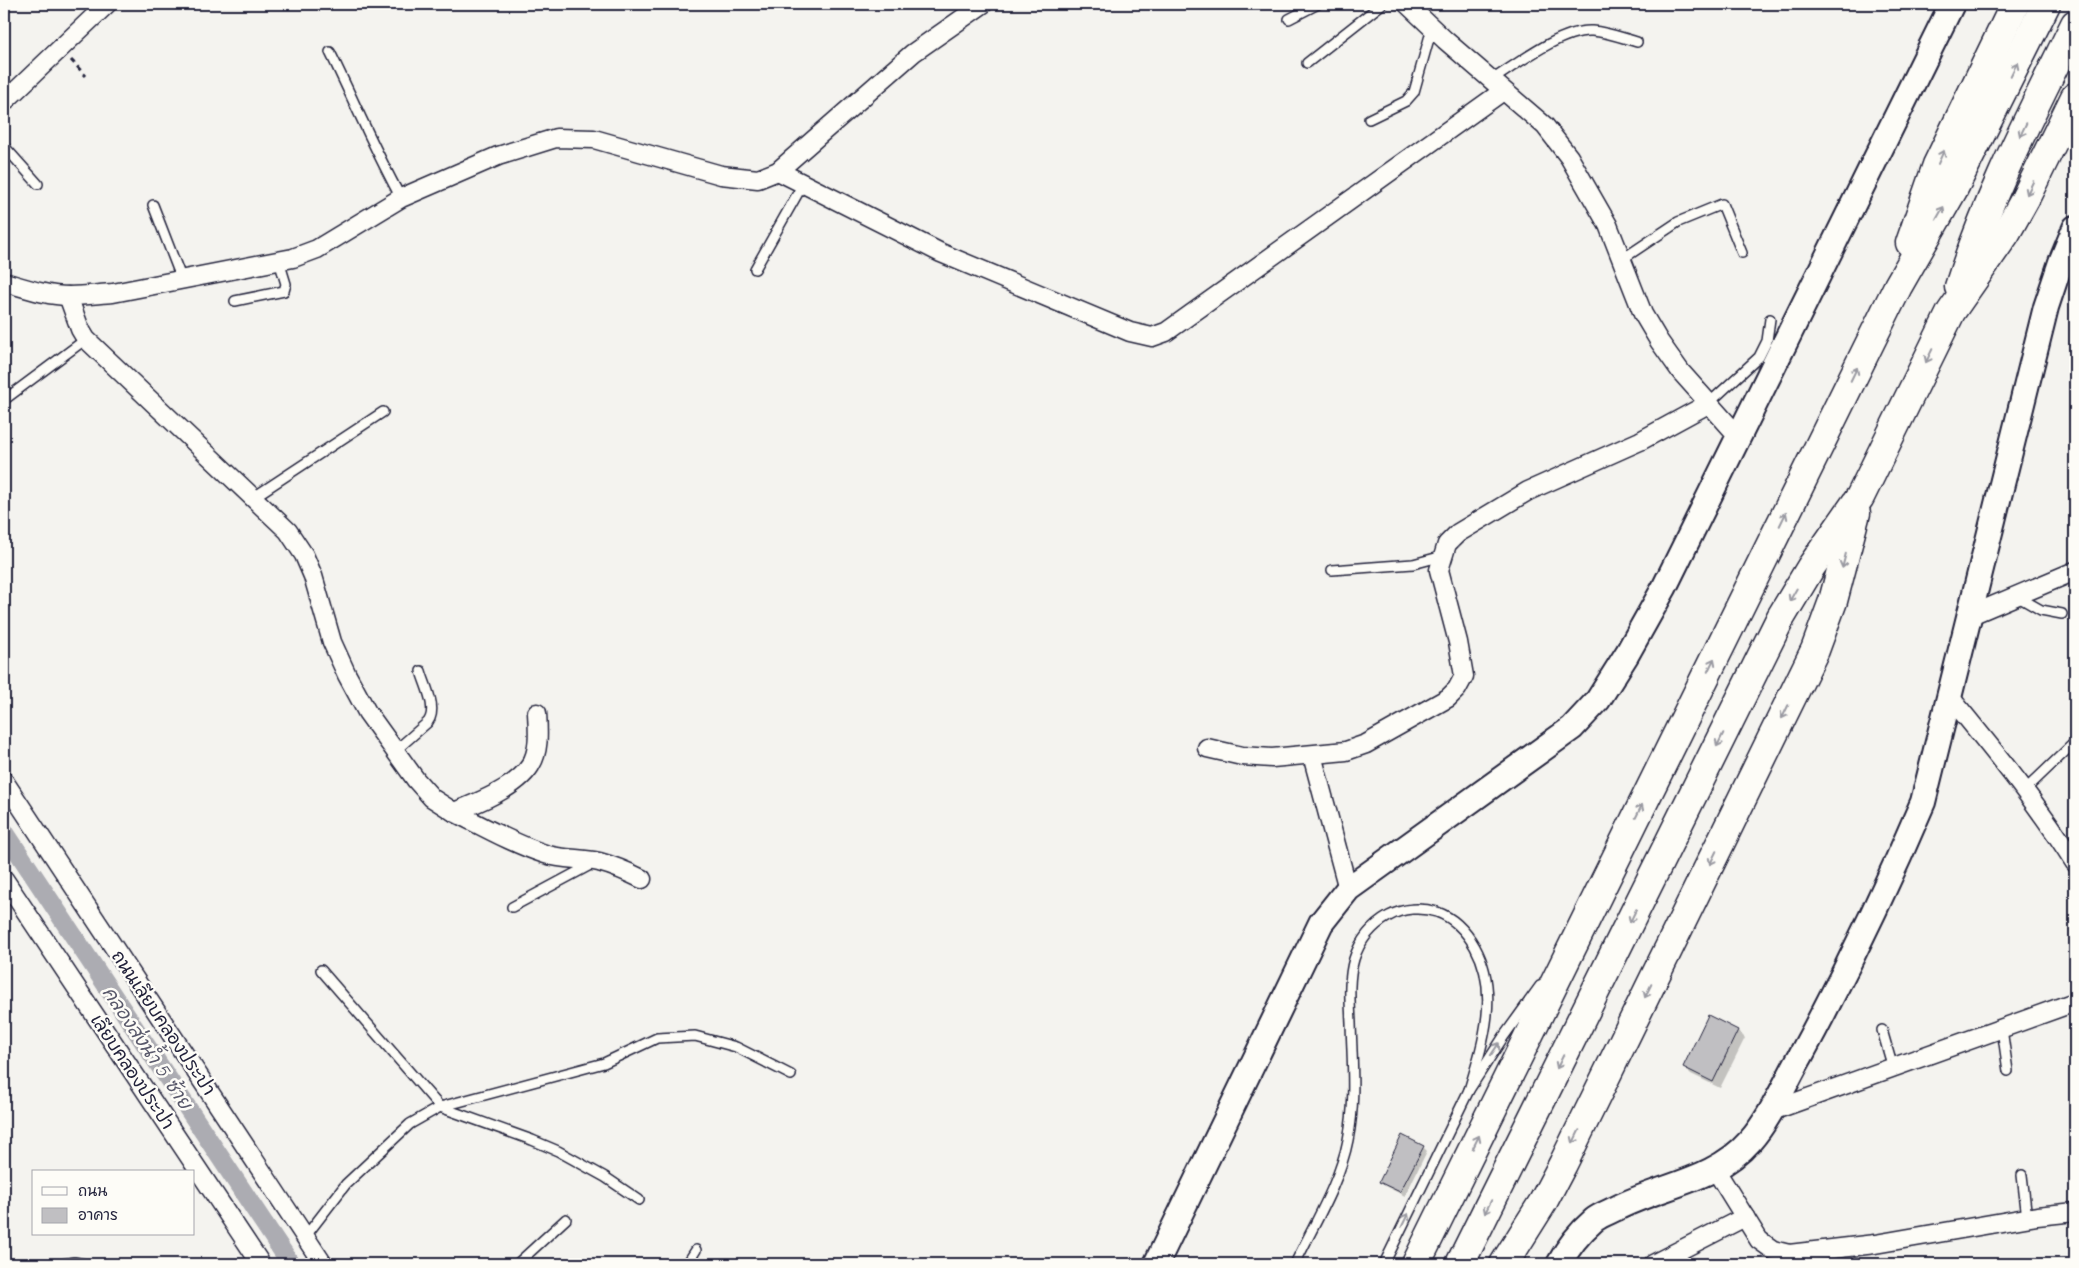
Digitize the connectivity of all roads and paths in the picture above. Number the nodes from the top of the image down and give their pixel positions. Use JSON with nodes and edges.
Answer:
{"nodes":[{"id":1,"x":107,"y":4,"type":"edge"},
{"id":2,"x":983,"y":4,"type":"edge"},
{"id":3,"x":1318,"y":4,"type":"edge"},
{"id":4,"x":1382,"y":4,"type":"edge"},
{"id":5,"x":1407,"y":4,"type":"edge"},
{"id":6,"x":1952,"y":4,"type":"edge"},
{"id":7,"x":2015,"y":4,"type":"edge"},
{"id":8,"x":2046,"y":4,"type":"edge"},
{"id":9,"x":1289,"y":20,"type":"dead end"},
{"id":10,"x":2075,"y":24,"type":"edge"},
{"id":11,"x":1432,"y":28,"type":"junction"},
{"id":12,"x":1637,"y":42,"type":"dead end"},
{"id":13,"x":330,"y":52,"type":"dead end"},
{"id":14,"x":1307,"y":63,"type":"dead end"},
{"id":15,"x":1498,"y":86,"type":"junction"},
{"id":16,"x":2075,"y":97,"type":"edge"},
{"id":17,"x":4,"y":102,"type":"edge"},
{"id":18,"x":1369,"y":119,"type":"dead end"},
{"id":19,"x":4,"y":146,"type":"edge"},
{"id":20,"x":778,"y":171,"type":"junction"},
{"id":21,"x":38,"y":184,"type":"dead end"},
{"id":22,"x":803,"y":184,"type":"junction"},
{"id":23,"x":400,"y":198,"type":"junction"},
{"id":24,"x":153,"y":205,"type":"dead end"},
{"id":25,"x":2075,"y":228,"type":"edge"},
{"id":26,"x":1742,"y":253,"type":"dead end"},
{"id":27,"x":1621,"y":260,"type":"junction"},
{"id":28,"x":279,"y":261,"type":"junction"},
{"id":29,"x":755,"y":270,"type":"dead end"},
{"id":30,"x":182,"y":280,"type":"junction"},
{"id":31,"x":4,"y":282,"type":"edge"},
{"id":32,"x":1898,"y":286,"type":"junction"},
{"id":33,"x":68,"y":296,"type":"junction"},
{"id":34,"x":234,"y":301,"type":"dead end"},
{"id":35,"x":1951,"y":312,"type":"junction"},
{"id":36,"x":1770,"y":319,"type":"dead end"},
{"id":37,"x":86,"y":340,"type":"junction"},
{"id":38,"x":4,"y":400,"type":"edge"},
{"id":39,"x":1708,"y":404,"type":"junction"},
{"id":40,"x":383,"y":412,"type":"dead end"},
{"id":41,"x":1738,"y":436,"type":"junction"},
{"id":42,"x":254,"y":497,"type":"junction"},
{"id":43,"x":1860,"y":497,"type":"junction"},
{"id":44,"x":1442,"y":556,"type":"junction"},
{"id":45,"x":1332,"y":570,"type":"dead end"},
{"id":46,"x":2075,"y":571,"type":"edge"},
{"id":47,"x":2015,"y":595,"type":"junction"},
{"id":48,"x":2062,"y":614,"type":"dead end"},
{"id":49,"x":1970,"y":615,"type":"junction"},
{"id":50,"x":421,"y":671,"type":"dead end"},
{"id":51,"x":1950,"y":697,"type":"junction"},
{"id":52,"x":537,"y":713,"type":"dead end"},
{"id":53,"x":2075,"y":742,"type":"edge"},
{"id":54,"x":1207,"y":748,"type":"dead end"},
{"id":55,"x":395,"y":751,"type":"junction"},
{"id":56,"x":1312,"y":755,"type":"junction"},
{"id":57,"x":4,"y":781,"type":"edge"},
{"id":58,"x":2025,"y":790,"type":"junction"},
{"id":59,"x":454,"y":812,"type":"junction"},
{"id":60,"x":597,"y":862,"type":"junction"},
{"id":61,"x":2075,"y":863,"type":"edge"},
{"id":62,"x":4,"y":879,"type":"edge"},
{"id":63,"x":642,"y":879,"type":"dead end"},
{"id":64,"x":1348,"y":889,"type":"junction"},
{"id":65,"x":512,"y":907,"type":"dead end"},
{"id":66,"x":1579,"y":934,"type":"junction"},
{"id":67,"x":321,"y":970,"type":"dead end"},
{"id":68,"x":1549,"y":974,"type":"dead end"},
{"id":69,"x":1543,"y":982,"type":"dead end"},
{"id":70,"x":2075,"y":1002,"type":"edge"},
{"id":71,"x":2002,"y":1028,"type":"junction"},
{"id":72,"x":1882,"y":1030,"type":"dead end"},
{"id":73,"x":1894,"y":1068,"type":"junction"},
{"id":74,"x":2008,"y":1071,"type":"dead end"},
{"id":75,"x":791,"y":1075,"type":"dead end"},
{"id":76,"x":1469,"y":1090,"type":"junction"},
{"id":77,"x":440,"y":1107,"type":"junction"},
{"id":78,"x":1769,"y":1112,"type":"junction"},
{"id":79,"x":1715,"y":1169,"type":"junction"},
{"id":80,"x":2022,"y":1175,"type":"dead end"},
{"id":81,"x":639,"y":1200,"type":"dead end"},
{"id":82,"x":2075,"y":1212,"type":"edge"},
{"id":83,"x":1746,"y":1217,"type":"junction"},
{"id":84,"x":2027,"y":1218,"type":"junction"},
{"id":85,"x":566,"y":1220,"type":"dead end"},
{"id":86,"x":305,"y":1237,"type":"junction"},
{"id":87,"x":696,"y":1250,"type":"dead end"},
{"id":88,"x":63,"y":1264,"type":"edge"},
{"id":89,"x":84,"y":1264,"type":"edge"},
{"id":90,"x":261,"y":1264,"type":"edge"},
{"id":91,"x":323,"y":1264,"type":"edge"},
{"id":92,"x":517,"y":1264,"type":"edge"},
{"id":93,"x":687,"y":1264,"type":"edge"},
{"id":94,"x":1156,"y":1264,"type":"edge"},
{"id":95,"x":1295,"y":1264,"type":"edge"},
{"id":96,"x":1384,"y":1264,"type":"edge"},
{"id":97,"x":1416,"y":1264,"type":"edge"},
{"id":98,"x":1460,"y":1264,"type":"edge"},
{"id":99,"x":1504,"y":1264,"type":"edge"},
{"id":100,"x":1559,"y":1264,"type":"edge"},
{"id":101,"x":1653,"y":1264,"type":"edge"}],
"edges":[{"from":1,"to":17,"type":"street"},
{"from":2,"to":20,"type":"street"},
{"from":3,"to":9,"type":"lane"},
{"from":4,"to":14,"type":"lane"},
{"from":5,"to":11,"type":"street"},
{"from":6,"to":41,"type":"main road"},
{"from":32,"to":7,"type":"highway","one_way":true},
{"from":32,"to":8,"type":"highway","one_way":true},
{"from":10,"to":35,"type":"highway","one_way":true},
{"from":11,"to":15,"type":"street"},
{"from":11,"to":18,"type":"lane"},
{"from":12,"to":15,"type":"lane"},
{"from":13,"to":23,"type":"lane"},
{"from":15,"to":22,"type":"street"},
{"from":15,"to":27,"type":"street"},
{"from":16,"to":35,"type":"highway","one_way":true},
{"from":19,"to":21,"type":"lane"},
{"from":20,"to":22,"type":"street"},
{"from":20,"to":23,"type":"street"},
{"from":22,"to":29,"type":"lane"},
{"from":23,"to":28,"type":"street"},
{"from":24,"to":30,"type":"lane"},
{"from":25,"to":49,"type":"main road"},
{"from":26,"to":27,"type":"lane"},
{"from":27,"to":39,"type":"street"},
{"from":28,"to":30,"type":"street"},
{"from":28,"to":34,"type":"lane"},
{"from":30,"to":33,"type":"street"},
{"from":31,"to":33,"type":"street"},
{"from":66,"to":32,"type":"highway","one_way":true},
{"from":33,"to":37,"type":"street"},
{"from":35,"to":43,"type":"highway","one_way":true},
{"from":36,"to":39,"type":"lane"},
{"from":37,"to":38,"type":"lane"},
{"from":37,"to":42,"type":"street"},
{"from":39,"to":41,"type":"street"},
{"from":39,"to":44,"type":"street"},
{"from":40,"to":42,"type":"lane"},
{"from":41,"to":64,"type":"main road"},
{"from":42,"to":55,"type":"street"},
{"from":43,"to":98,"type":"highway","one_way":true},
{"from":43,"to":99,"type":"highway","one_way":true},
{"from":44,"to":45,"type":"lane"},
{"from":44,"to":56,"type":"street"},
{"from":46,"to":47,"type":"street"},
{"from":47,"to":48,"type":"lane"},
{"from":47,"to":49,"type":"street"},
{"from":49,"to":51,"type":"main road"},
{"from":50,"to":55,"type":"lane"},
{"from":51,"to":58,"type":"street"},
{"from":51,"to":78,"type":"main road"},
{"from":52,"to":59,"type":"street"},
{"from":53,"to":58,"type":"lane"},
{"from":54,"to":56,"type":"street"},
{"from":55,"to":59,"type":"street"},
{"from":56,"to":64,"type":"street"},
{"from":57,"to":86,"type":"street","name":"ถนนเลียบคลองประปา"},
{"from":58,"to":61,"type":"street"},
{"from":59,"to":60,"type":"street"},
{"from":60,"to":63,"type":"street"},
{"from":60,"to":65,"type":"lane"},
{"from":62,"to":90,"type":"street","name":"เลียบคลองประปา"},
{"from":64,"to":94,"type":"main road"},
{"from":66,"to":68,"type":"lane"},
{"from":97,"to":66,"type":"highway","one_way":true},
{"from":67,"to":77,"type":"lane"},
{"from":76,"to":69,"type":"lane","one_way":true},
{"from":70,"to":71,"type":"street"},
{"from":71,"to":73,"type":"street"},
{"from":71,"to":74,"type":"lane"},
{"from":72,"to":73,"type":"lane"},
{"from":73,"to":78,"type":"street"},
{"from":75,"to":77,"type":"lane"},
{"from":76,"to":95,"type":"lane"},
{"from":96,"to":76,"type":"lane","one_way":true},
{"from":77,"to":81,"type":"lane"},
{"from":77,"to":86,"type":"lane"},
{"from":78,"to":79,"type":"main road"},
{"from":79,"to":83,"type":"street"},
{"from":79,"to":100,"type":"main road"},
{"from":80,"to":84,"type":"lane"},
{"from":82,"to":84,"type":"street"},
{"from":83,"to":84,"type":"street"},
{"from":83,"to":101,"type":"street"},
{"from":85,"to":92,"type":"lane"},
{"from":86,"to":91,"type":"street","name":"ถนนเลียบคลองประปา"},
{"from":87,"to":93,"type":"lane"},
{"from":88,"to":89,"type":"lane"}]}
